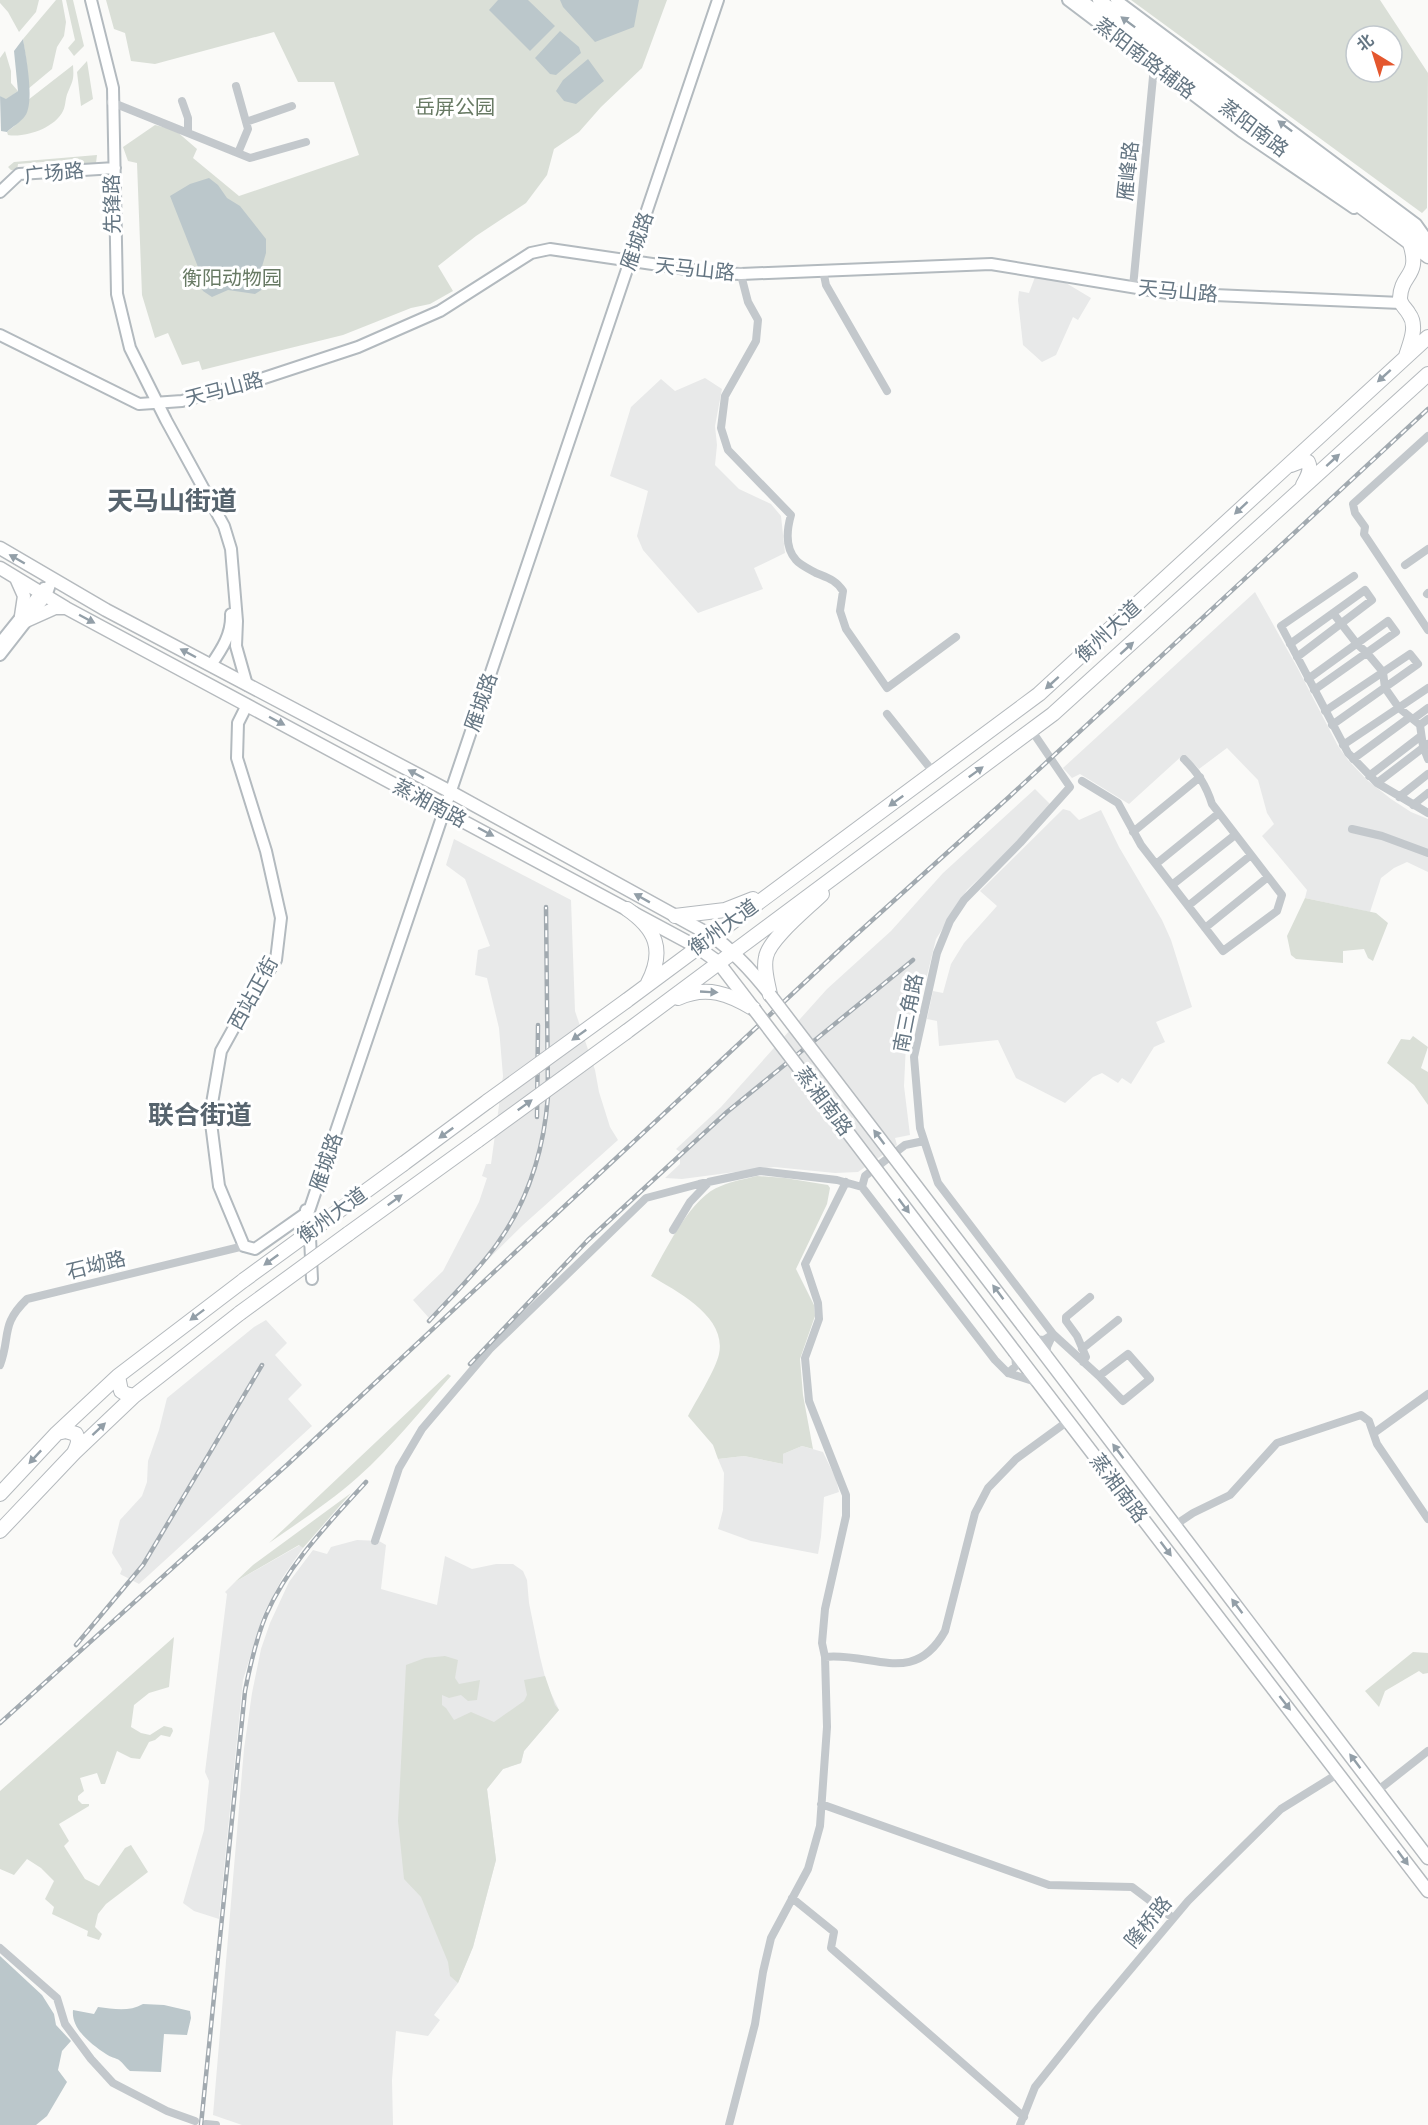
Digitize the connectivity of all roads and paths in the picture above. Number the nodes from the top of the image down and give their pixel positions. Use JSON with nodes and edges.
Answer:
{"nodes":[{"id":1,"x":89,"y":0,"type":"edge"},
{"id":2,"x":711,"y":0,"type":"edge"},
{"id":3,"x":718,"y":0,"type":"edge"},
{"id":4,"x":1068,"y":0,"type":"edge"},
{"id":5,"x":1080,"y":0,"type":"edge"},
{"id":6,"x":1098,"y":0,"type":"edge"},
{"id":7,"x":1116,"y":0,"type":"edge"},
{"id":8,"x":1162,"y":65,"type":"junction"},
{"id":9,"x":236,"y":86,"type":"dead end"},
{"id":10,"x":182,"y":101,"type":"dead end"},
{"id":11,"x":112,"y":102,"type":"junction"},
{"id":12,"x":292,"y":106,"type":"dead end"},
{"id":13,"x":246,"y":122,"type":"junction"},
{"id":14,"x":188,"y":132,"type":"junction"},
{"id":15,"x":306,"y":142,"type":"dead end"},
{"id":16,"x":238,"y":153,"type":"junction"},
{"id":17,"x":113,"y":168,"type":"junction"},
{"id":18,"x":0,"y":192,"type":"edge"},
{"id":19,"x":1410,"y":243,"type":"junction"},
{"id":20,"x":1428,"y":243,"type":"edge"},
{"id":21,"x":1428,"y":257,"type":"edge"},
{"id":22,"x":628,"y":258,"type":"junction"},
{"id":23,"x":823,"y":270,"type":"junction"},
{"id":24,"x":741,"y":272,"type":"junction"},
{"id":25,"x":1133,"y":286,"type":"junction"},
{"id":26,"x":1401,"y":300,"type":"junction"},
{"id":27,"x":0,"y":330,"type":"edge"},
{"id":28,"x":0,"y":335,"type":"edge"},
{"id":29,"x":1428,"y":337,"type":"edge"},
{"id":30,"x":1406,"y":357,"type":"junction"},
{"id":31,"x":1428,"y":374,"type":"edge"},
{"id":32,"x":887,"y":391,"type":"dead end"},
{"id":33,"x":154,"y":400,"type":"junction"},
{"id":34,"x":1428,"y":436,"type":"edge"},
{"id":35,"x":1283,"y":469,"type":"junction"},
{"id":36,"x":1301,"y":490,"type":"junction"},
{"id":37,"x":0,"y":548,"type":"edge"},
{"id":38,"x":1428,"y":549,"type":"edge"},
{"id":39,"x":1405,"y":565,"type":"dead end"},
{"id":40,"x":0,"y":568,"type":"edge"},
{"id":41,"x":1354,"y":576,"type":"dead end"},
{"id":42,"x":15,"y":577,"type":"junction"},
{"id":43,"x":52,"y":579,"type":"junction"},
{"id":44,"x":43,"y":594,"type":"junction"},
{"id":45,"x":66,"y":608,"type":"junction"},
{"id":46,"x":1333,"y":613,"type":"junction"},
{"id":47,"x":24,"y":619,"type":"junction"},
{"id":48,"x":1341,"y":624,"type":"junction"},
{"id":49,"x":1428,"y":630,"type":"edge"},
{"id":50,"x":956,"y":637,"type":"dead end"},
{"id":51,"x":0,"y":644,"type":"edge"},
{"id":52,"x":1290,"y":644,"type":"junction"},
{"id":53,"x":1357,"y":644,"type":"junction"},
{"id":54,"x":1367,"y":653,"type":"junction"},
{"id":55,"x":0,"y":655,"type":"edge"},
{"id":56,"x":1297,"y":657,"type":"junction"},
{"id":57,"x":211,"y":665,"type":"junction"},
{"id":58,"x":1383,"y":672,"type":"junction"},
{"id":59,"x":1308,"y":679,"type":"junction"},
{"id":60,"x":247,"y":685,"type":"junction"},
{"id":61,"x":1385,"y":688,"type":"junction"},
{"id":62,"x":1428,"y":688,"type":"edge"},
{"id":63,"x":1314,"y":690,"type":"junction"},
{"id":64,"x":247,"y":705,"type":"junction"},
{"id":65,"x":1399,"y":708,"type":"junction"},
{"id":66,"x":1428,"y":708,"type":"edge"},
{"id":67,"x":1325,"y":711,"type":"junction"},
{"id":68,"x":887,"y":714,"type":"dead end"},
{"id":69,"x":1411,"y":718,"type":"junction"},
{"id":70,"x":1428,"y":719,"type":"edge"},
{"id":71,"x":1332,"y":725,"type":"junction"},
{"id":72,"x":1420,"y":725,"type":"junction"},
{"id":73,"x":1032,"y":731,"type":"junction"},
{"id":74,"x":1422,"y":736,"type":"junction"},
{"id":75,"x":1343,"y":745,"type":"junction"},
{"id":76,"x":1426,"y":746,"type":"edge"},
{"id":77,"x":1184,"y":759,"type":"dead end"},
{"id":78,"x":1353,"y":759,"type":"junction"},
{"id":79,"x":1428,"y":759,"type":"edge"},
{"id":80,"x":934,"y":773,"type":"junction"},
{"id":81,"x":1428,"y":774,"type":"edge"},
{"id":82,"x":1369,"y":776,"type":"junction"},
{"id":83,"x":1200,"y":777,"type":"junction"},
{"id":84,"x":1082,"y":781,"type":"dead end"},
{"id":85,"x":1377,"y":783,"type":"junction"},
{"id":86,"x":449,"y":791,"type":"junction"},
{"id":87,"x":1428,"y":793,"type":"edge"},
{"id":88,"x":1399,"y":797,"type":"junction"},
{"id":89,"x":1413,"y":805,"type":"junction"},
{"id":90,"x":443,"y":809,"type":"junction"},
{"id":91,"x":1219,"y":813,"type":"junction"},
{"id":92,"x":1428,"y":813,"type":"edge"},
{"id":93,"x":1352,"y":828,"type":"dead end"},
{"id":94,"x":1133,"y":832,"type":"junction"},
{"id":95,"x":1235,"y":835,"type":"junction"},
{"id":96,"x":1428,"y":853,"type":"edge"},
{"id":97,"x":1251,"y":855,"type":"junction"},
{"id":98,"x":859,"y":859,"type":"junction"},
{"id":99,"x":1156,"y":864,"type":"junction"},
{"id":100,"x":803,"y":869,"type":"junction"},
{"id":101,"x":1268,"y":877,"type":"junction"},
{"id":102,"x":1172,"y":885,"type":"junction"},
{"id":103,"x":819,"y":888,"type":"junction"},
{"id":104,"x":774,"y":890,"type":"junction"},
{"id":105,"x":1188,"y":906,"type":"junction"},
{"id":106,"x":627,"y":909,"type":"junction"},
{"id":107,"x":675,"y":916,"type":"junction"},
{"id":108,"x":1205,"y":928,"type":"junction"},
{"id":109,"x":784,"y":931,"type":"junction"},
{"id":110,"x":712,"y":936,"type":"junction"},
{"id":111,"x":752,"y":937,"type":"junction"},
{"id":112,"x":697,"y":947,"type":"junction"},
{"id":113,"x":733,"y":951,"type":"junction"},
{"id":114,"x":718,"y":962,"type":"junction"},
{"id":115,"x":646,"y":986,"type":"junction"},
{"id":116,"x":770,"y":995,"type":"junction"},
{"id":117,"x":663,"y":1004,"type":"junction"},
{"id":118,"x":754,"y":1010,"type":"junction"},
{"id":119,"x":924,"y":1141,"type":"junction"},
{"id":120,"x":709,"y":1182,"type":"junction"},
{"id":121,"x":846,"y":1182,"type":"junction"},
{"id":122,"x":862,"y":1186,"type":"junction"},
{"id":123,"x":306,"y":1212,"type":"junction"},
{"id":124,"x":673,"y":1230,"type":"dead end"},
{"id":125,"x":244,"y":1246,"type":"junction"},
{"id":126,"x":312,"y":1279,"type":"dead end"},
{"id":127,"x":1090,"y":1297,"type":"dead end"},
{"id":128,"x":1118,"y":1320,"type":"dead end"},
{"id":129,"x":1053,"y":1334,"type":"junction"},
{"id":130,"x":1033,"y":1339,"type":"junction"},
{"id":131,"x":1082,"y":1349,"type":"junction"},
{"id":132,"x":1015,"y":1353,"type":"junction"},
{"id":133,"x":1047,"y":1357,"type":"junction"},
{"id":134,"x":1083,"y":1362,"type":"junction"},
{"id":135,"x":0,"y":1365,"type":"edge"},
{"id":136,"x":1008,"y":1373,"type":"junction"},
{"id":137,"x":118,"y":1376,"type":"junction"},
{"id":138,"x":1099,"y":1376,"type":"junction"},
{"id":139,"x":1039,"y":1383,"type":"junction"},
{"id":140,"x":1428,"y":1394,"type":"edge"},
{"id":141,"x":134,"y":1396,"type":"junction"},
{"id":142,"x":1068,"y":1421,"type":"junction"},
{"id":143,"x":57,"y":1433,"type":"junction"},
{"id":144,"x":1374,"y":1433,"type":"junction"},
{"id":145,"x":74,"y":1453,"type":"junction"},
{"id":146,"x":0,"y":1494,"type":"edge"},
{"id":147,"x":1428,"y":1519,"type":"edge"},
{"id":148,"x":1175,"y":1525,"type":"junction"},
{"id":149,"x":0,"y":1531,"type":"edge"},
{"id":150,"x":375,"y":1541,"type":"dead end"},
{"id":151,"x":825,"y":1657,"type":"junction"},
{"id":152,"x":1428,"y":1751,"type":"edge"},
{"id":153,"x":1339,"y":1773,"type":"junction"},
{"id":154,"x":1377,"y":1791,"type":"junction"},
{"id":155,"x":821,"y":1804,"type":"junction"},
{"id":156,"x":1428,"y":1858,"type":"edge"},
{"id":157,"x":1428,"y":1891,"type":"edge"},
{"id":158,"x":792,"y":1898,"type":"junction"},
{"id":159,"x":1173,"y":1918,"type":"junction"},
{"id":160,"x":0,"y":1948,"type":"edge"},
{"id":161,"x":1024,"y":2117,"type":"junction"},
{"id":162,"x":183,"y":2121,"type":"edge"},
{"id":163,"x":195,"y":2121,"type":"dead end"},
{"id":164,"x":207,"y":2124,"type":"edge"},
{"id":165,"x":216,"y":2125,"type":"edge"},
{"id":166,"x":729,"y":2125,"type":"edge"},
{"id":167,"x":1020,"y":2125,"type":"edge"}],
"edges":[{"from":1,"to":11,"type":"street","name":"先锋路"},
{"from":2,"to":22,"type":"street","name":"雁城路"},
{"from":3,"to":22,"type":"street","name":"雁城路"},
{"from":4,"to":8,"type":"street","name":"蒸阳南路辅路"},
{"from":5,"to":8,"type":"main road","name":"蒸阳南路"},
{"from":20,"to":6,"type":"main road","name":"蒸阳南路","one_way":true},
{"from":20,"to":7,"type":"street","name":"蒸阳南路辅路","one_way":true},
{"from":8,"to":19,"type":"main road","name":"蒸阳南路"},
{"from":8,"to":25,"type":"street","name":"雁峰路"},
{"from":9,"to":13,"type":"street"},
{"from":10,"to":14,"type":"street"},
{"from":11,"to":14,"type":"street"},
{"from":11,"to":17,"type":"street","name":"先锋路"},
{"from":12,"to":13,"type":"street"},
{"from":13,"to":16,"type":"street"},
{"from":14,"to":16,"type":"street"},
{"from":15,"to":16,"type":"street"},
{"from":17,"to":18,"type":"street","name":"广场路"},
{"from":17,"to":33,"type":"street","name":"先锋路"},
{"from":19,"to":21,"type":"main road","name":"蒸阳南路"},
{"from":19,"to":26,"type":"highway"},
{"from":22,"to":24,"type":"street","name":"天马山路"},
{"from":22,"to":33,"type":"street","name":"天马山路"},
{"from":22,"to":86,"type":"street","name":"雁城路"},
{"from":23,"to":24,"type":"street","name":"天马山路"},
{"from":23,"to":25,"type":"street","name":"天马山路"},
{"from":23,"to":32,"type":"street"},
{"from":24,"to":25,"type":"street","name":"天马山路"},
{"from":24,"to":50,"type":"street"},
{"from":25,"to":26,"type":"street","name":"天马山路"},
{"from":26,"to":30,"type":"highway"},
{"from":27,"to":33,"type":"street","name":"天马山路"},
{"from":28,"to":33,"type":"street","name":"天马山路"},
{"from":29,"to":30,"type":"highway","name":"衡州大道"},
{"from":30,"to":35,"type":"highway","name":"衡州大道","one_way":true},
{"from":36,"to":31,"type":"highway","name":"衡州大道","one_way":true},
{"from":33,"to":57,"type":"street"},
{"from":33,"to":60,"type":"street"},
{"from":34,"to":49,"type":"street"},
{"from":35,"to":36,"type":"highway"},
{"from":35,"to":80,"type":"highway","name":"衡州大道","one_way":true},
{"from":73,"to":36,"type":"highway","name":"衡州大道","one_way":true},
{"from":43,"to":37,"type":"main road","name":"蒸湘南路","one_way":true},
{"from":38,"to":39,"type":"street"},
{"from":40,"to":42,"type":"main road","name":"蒸湘南路"},
{"from":41,"to":52,"type":"street"},
{"from":42,"to":44,"type":"main road","name":"蒸湘南路"},
{"from":42,"to":47,"type":"main road"},
{"from":43,"to":44,"type":"street"},
{"from":57,"to":43,"type":"main road","name":"蒸湘南路","one_way":true},
{"from":44,"to":45,"type":"main road","name":"蒸湘南路"},
{"from":44,"to":47,"type":"street"},
{"from":45,"to":47,"type":"main road"},
{"from":45,"to":64,"type":"main road","name":"蒸湘南路","one_way":true},
{"from":46,"to":48,"type":"street"},
{"from":46,"to":48,"type":"street"},
{"from":46,"to":52,"type":"street"},
{"from":47,"to":51,"type":"street"},
{"from":47,"to":55,"type":"street"},
{"from":48,"to":53,"type":"street"},
{"from":48,"to":56,"type":"street"},
{"from":52,"to":56,"type":"street"},
{"from":53,"to":54,"type":"street"},
{"from":53,"to":54,"type":"street"},
{"from":53,"to":59,"type":"street"},
{"from":54,"to":58,"type":"street"},
{"from":54,"to":63,"type":"street"},
{"from":56,"to":59,"type":"street"},
{"from":57,"to":60,"type":"main road","name":"蒸湘南路"},
{"from":58,"to":61,"type":"street"},
{"from":58,"to":61,"type":"street"},
{"from":58,"to":67,"type":"street"},
{"from":59,"to":63,"type":"street"},
{"from":86,"to":60,"type":"main road","name":"蒸湘南路","one_way":true},
{"from":61,"to":65,"type":"street"},
{"from":61,"to":71,"type":"street"},
{"from":62,"to":65,"type":"street"},
{"from":63,"to":67,"type":"street"},
{"from":64,"to":90,"type":"main road","name":"蒸湘南路","one_way":true},
{"from":64,"to":125,"type":"street","name":"西站正街"},
{"from":65,"to":69,"type":"street"},
{"from":65,"to":75,"type":"street"},
{"from":66,"to":69,"type":"street"},
{"from":67,"to":71,"type":"street"},
{"from":68,"to":80,"type":"street"},
{"from":69,"to":72,"type":"street"},
{"from":69,"to":78,"type":"street"},
{"from":70,"to":72,"type":"street"},
{"from":71,"to":75,"type":"street"},
{"from":72,"to":74,"type":"street"},
{"from":98,"to":73,"type":"highway","name":"衡州大道","one_way":true},
{"from":73,"to":119,"type":"street","name":"南三角路"},
{"from":74,"to":76,"type":"street"},
{"from":74,"to":82,"type":"street"},
{"from":75,"to":78,"type":"street"},
{"from":76,"to":79,"type":"street"},
{"from":76,"to":85,"type":"street"},
{"from":77,"to":83,"type":"street"},
{"from":78,"to":82,"type":"street"},
{"from":80,"to":100,"type":"highway","name":"衡州大道","one_way":true},
{"from":81,"to":88,"type":"street"},
{"from":82,"to":85,"type":"street"},
{"from":83,"to":91,"type":"street"},
{"from":83,"to":94,"type":"street"},
{"from":84,"to":94,"type":"street"},
{"from":85,"to":88,"type":"street"},
{"from":86,"to":90,"type":"street","name":"雁城路"},
{"from":107,"to":86,"type":"main road","name":"蒸湘南路","one_way":true},
{"from":87,"to":89,"type":"street"},
{"from":88,"to":89,"type":"street"},
{"from":89,"to":92,"type":"street"},
{"from":90,"to":106,"type":"main road","name":"蒸湘南路","one_way":true},
{"from":90,"to":123,"type":"street","name":"雁城路"},
{"from":91,"to":95,"type":"street"},
{"from":91,"to":99,"type":"street"},
{"from":93,"to":96,"type":"street"},
{"from":94,"to":99,"type":"street"},
{"from":95,"to":97,"type":"street"},
{"from":95,"to":102,"type":"street"},
{"from":97,"to":101,"type":"street"},
{"from":97,"to":105,"type":"street"},
{"from":98,"to":103,"type":"highway","name":"衡州大道"},
{"from":98,"to":109,"type":"highway"},
{"from":99,"to":102,"type":"street"},
{"from":100,"to":103,"type":"highway"},
{"from":100,"to":104,"type":"highway","name":"衡州大道"},
{"from":101,"to":108,"type":"street"},
{"from":101,"to":108,"type":"street"},
{"from":102,"to":105,"type":"street"},
{"from":103,"to":111,"type":"highway","name":"衡州大道"},
{"from":104,"to":107,"type":"highway"},
{"from":104,"to":110,"type":"highway","name":"衡州大道"},
{"from":105,"to":108,"type":"street"},
{"from":106,"to":112,"type":"main road","name":"蒸湘南路"},
{"from":106,"to":115,"type":"highway"},
{"from":107,"to":110,"type":"main road","name":"蒸湘南路"},
{"from":109,"to":111,"type":"highway"},
{"from":109,"to":116,"type":"highway"},
{"from":110,"to":112,"type":"highway","name":"衡州大道"},
{"from":110,"to":113,"type":"main road","name":"蒸湘南路"},
{"from":111,"to":113,"type":"highway","name":"衡州大道"},
{"from":112,"to":114,"type":"main road","name":"蒸湘南路"},
{"from":112,"to":115,"type":"highway","name":"衡州大道"},
{"from":113,"to":114,"type":"highway","name":"衡州大道"},
{"from":113,"to":116,"type":"main road","name":"蒸湘南路"},
{"from":114,"to":117,"type":"highway","name":"衡州大道"},
{"from":114,"to":118,"type":"main road","name":"蒸湘南路"},
{"from":115,"to":137,"type":"highway","name":"衡州大道","one_way":true,"bridge":true},
{"from":130,"to":116,"type":"main road","name":"蒸湘南路","one_way":true,"bridge":true},
{"from":117,"to":118,"type":"highway","one_way":true},
{"from":141,"to":117,"type":"highway","name":"衡州大道","one_way":true,"bridge":true},
{"from":118,"to":132,"type":"main road","name":"蒸湘南路","one_way":true,"bridge":true},
{"from":119,"to":122,"type":"street"},
{"from":119,"to":129,"type":"street","name":"南三角路"},
{"from":120,"to":121,"type":"street"},
{"from":120,"to":124,"type":"street"},
{"from":120,"to":150,"type":"street"},
{"from":121,"to":122,"type":"street"},
{"from":121,"to":151,"type":"street"},
{"from":122,"to":136,"type":"street"},
{"from":123,"to":125,"type":"street","name":"雁城路"},
{"from":123,"to":126,"type":"street"},
{"from":125,"to":135,"type":"street","name":"石坳路"},
{"from":127,"to":131,"type":"street"},
{"from":128,"to":131,"type":"street"},
{"from":129,"to":130,"type":"street"},
{"from":129,"to":133,"type":"street"},
{"from":129,"to":134,"type":"street","name":"南三角路"},
{"from":130,"to":133,"type":"main road","name":"蒸湘南路"},
{"from":131,"to":134,"type":"street"},
{"from":132,"to":136,"type":"street"},
{"from":132,"to":139,"type":"main road","name":"蒸湘南路"},
{"from":148,"to":133,"type":"main road","name":"蒸湘南路","one_way":true},
{"from":134,"to":138,"type":"street","name":"南三角路"},
{"from":136,"to":139,"type":"street"},
{"from":137,"to":141,"type":"highway"},
{"from":137,"to":143,"type":"highway","name":"衡州大道"},
{"from":138,"to":138,"type":"street","name":"南三角路"},
{"from":139,"to":142,"type":"main road","name":"蒸湘南路"},
{"from":140,"to":144,"type":"street"},
{"from":145,"to":141,"type":"highway","name":"衡州大道","one_way":true},
{"from":142,"to":151,"type":"street"},
{"from":142,"to":153,"type":"main road","name":"蒸湘南路","one_way":true},
{"from":143,"to":145,"type":"highway"},
{"from":143,"to":146,"type":"highway","name":"衡州大道","one_way":true},
{"from":144,"to":147,"type":"street"},
{"from":144,"to":148,"type":"street"},
{"from":145,"to":149,"type":"highway","name":"衡州大道"},
{"from":154,"to":148,"type":"main road","name":"蒸湘南路","one_way":true},
{"from":151,"to":155,"type":"street"},
{"from":152,"to":154,"type":"street"},
{"from":153,"to":157,"type":"main road","name":"蒸湘南路","one_way":true},
{"from":153,"to":159,"type":"street","name":"隆桥路"},
{"from":154,"to":156,"type":"main road","name":"蒸湘南路"},
{"from":155,"to":158,"type":"street"},
{"from":155,"to":159,"type":"street"},
{"from":158,"to":161,"type":"street"},
{"from":158,"to":166,"type":"street"},
{"from":159,"to":161,"type":"street","name":"隆桥路"},
{"from":160,"to":162,"type":"street"},
{"from":161,"to":167,"type":"street","name":"隆桥路"},
{"from":162,"to":163,"type":"street"},
{"from":164,"to":165,"type":"street"}]}
